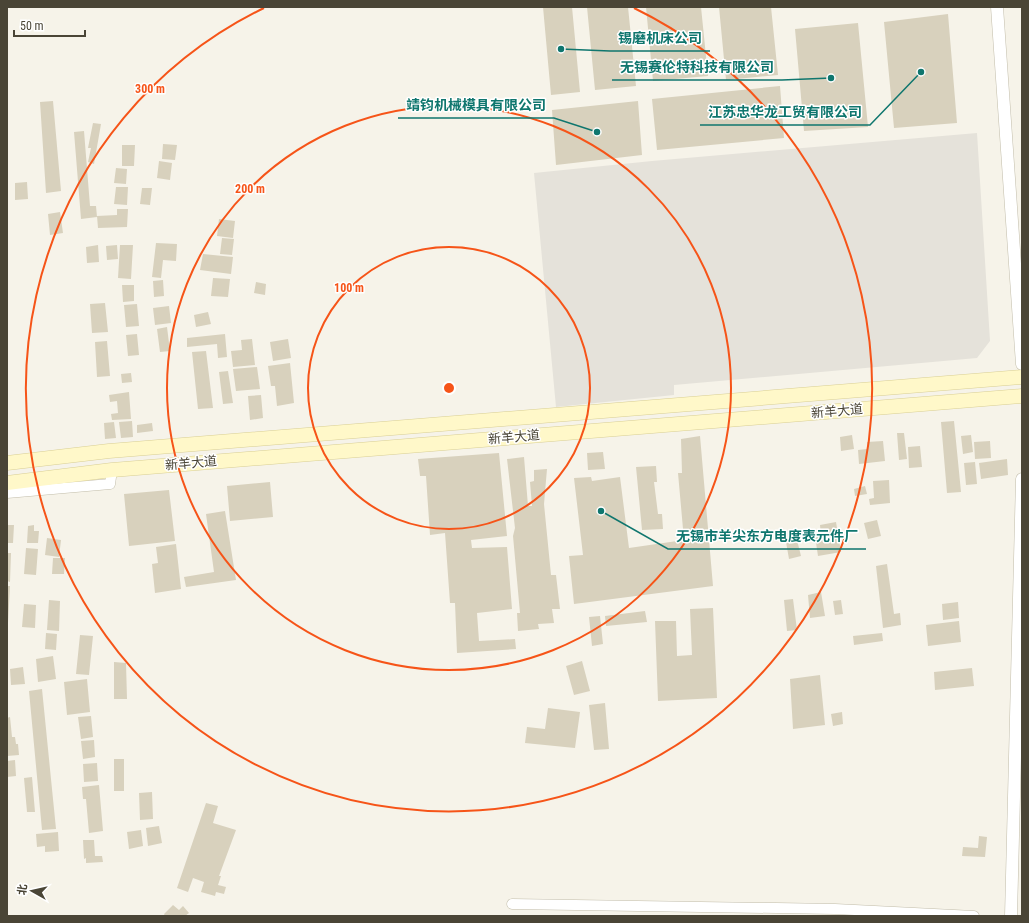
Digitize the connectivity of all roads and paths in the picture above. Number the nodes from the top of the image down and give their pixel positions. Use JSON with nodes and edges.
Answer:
{"nodes":[{"id":1,"x":997,"y":7,"type":"edge"},
{"id":2,"x":1022,"y":364,"type":"edge"},
{"id":3,"x":1022,"y":377,"type":"edge"},
{"id":4,"x":1022,"y":396,"type":"edge"},
{"id":5,"x":7,"y":463,"type":"edge"},
{"id":6,"x":112,"y":470,"type":"junction"},
{"id":7,"x":1022,"y":479,"type":"edge"},
{"id":8,"x":7,"y":482,"type":"edge"},
{"id":9,"x":7,"y":493,"type":"edge"},
{"id":10,"x":512,"y":904,"type":"dead end"},
{"id":11,"x":974,"y":916,"type":"edge"},
{"id":12,"x":1011,"y":916,"type":"edge"}],
"edges":[{"from":1,"to":2,"type":"street"},
{"from":3,"to":5,"type":"main road","name":"新羊大道"},
{"from":4,"to":6,"type":"main road","name":"新羊大道"},
{"from":6,"to":8,"type":"main road","name":"新羊大道"},
{"from":6,"to":9,"type":"street"},
{"from":7,"to":12,"type":"street"},
{"from":10,"to":11,"type":"street"}]}
